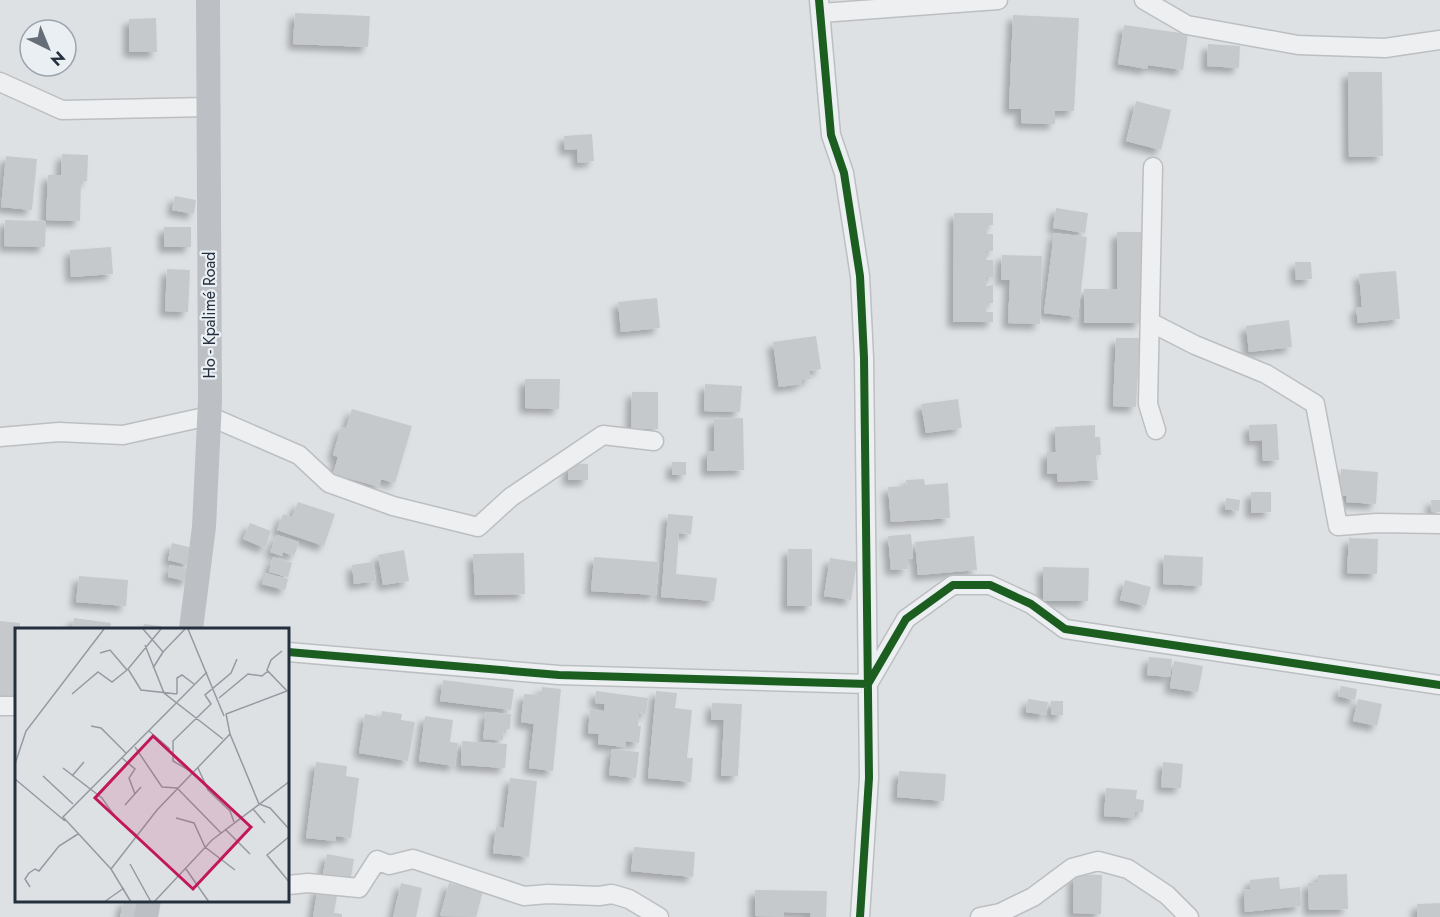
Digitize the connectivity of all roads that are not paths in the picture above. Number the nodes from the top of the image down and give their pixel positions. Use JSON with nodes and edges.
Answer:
{"nodes":[{"id":1,"x":208,"y":0,"type":"edge"},
{"id":2,"x":998,"y":0,"type":"edge"},
{"id":3,"x":1144,"y":0,"type":"edge"},
{"id":4,"x":820,"y":7,"type":"edge"},
{"id":5,"x":1440,"y":40,"type":"edge"},
{"id":6,"x":0,"y":82,"type":"edge"},
{"id":7,"x":208,"y":107,"type":"junction"},
{"id":8,"x":1153,"y":167,"type":"dead end"},
{"id":9,"x":1150,"y":322,"type":"junction"},
{"id":10,"x":209,"y":416,"type":"junction"},
{"id":11,"x":1156,"y":430,"type":"dead end"},
{"id":12,"x":0,"y":437,"type":"edge"},
{"id":13,"x":654,"y":441,"type":"dead end"},
{"id":14,"x":1440,"y":524,"type":"edge"},
{"id":15,"x":190,"y":628,"type":"edge"},
{"id":16,"x":290,"y":652,"type":"edge"},
{"id":17,"x":868,"y":684,"type":"junction"},
{"id":18,"x":1440,"y":685,"type":"edge"},
{"id":19,"x":290,"y":885,"type":"edge"},
{"id":20,"x":149,"y":902,"type":"edge"},
{"id":21,"x":146,"y":917,"type":"edge"},
{"id":22,"x":659,"y":917,"type":"edge"},
{"id":23,"x":862,"y":917,"type":"edge"},
{"id":24,"x":980,"y":917,"type":"edge"},
{"id":25,"x":1189,"y":917,"type":"edge"}],
"edges":[{"from":1,"to":7,"type":"main road","name":"Ho - Kpalimé Road"},
{"from":2,"to":4,"type":"street"},
{"from":3,"to":5,"type":"street"},
{"from":4,"to":17,"type":"street"},
{"from":6,"to":7,"type":"street"},
{"from":7,"to":10,"type":"main road","name":"Ho - Kpalimé Road"},
{"from":8,"to":9,"type":"street"},
{"from":9,"to":11,"type":"street"},
{"from":9,"to":14,"type":"street"},
{"from":10,"to":12,"type":"street"},
{"from":10,"to":13,"type":"street"},
{"from":10,"to":15,"type":"main road","name":"Ho - Kpalimé Road"},
{"from":16,"to":17,"type":"street"},
{"from":17,"to":18,"type":"street"},
{"from":17,"to":23,"type":"street"},
{"from":19,"to":22,"type":"street"},
{"from":20,"to":21,"type":"main road"},
{"from":24,"to":25,"type":"street"}]}
